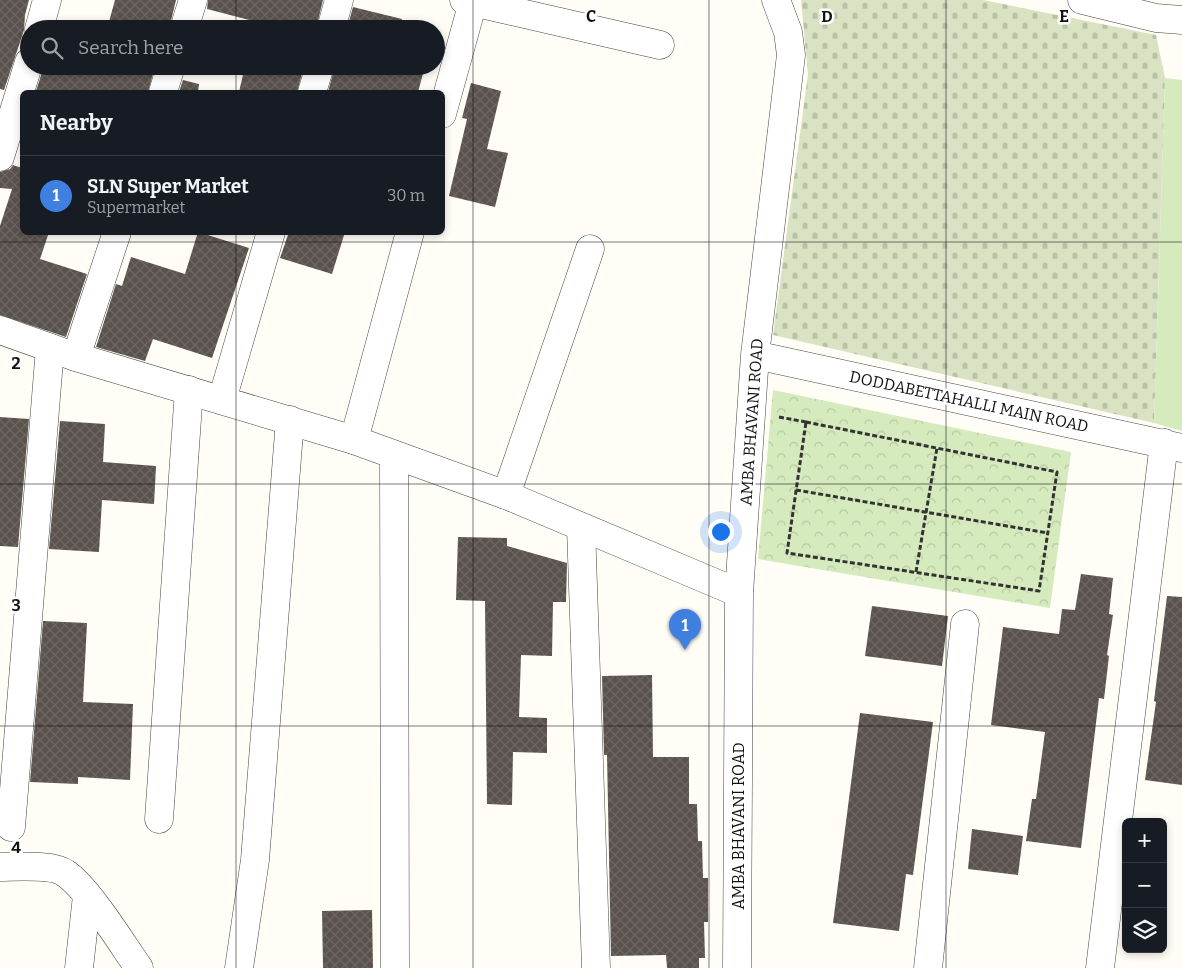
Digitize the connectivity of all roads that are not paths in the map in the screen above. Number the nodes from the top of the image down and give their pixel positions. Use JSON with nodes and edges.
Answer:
{"nodes":[{"id":1,"x":47,"y":0,"type":"edge"},
{"id":2,"x":193,"y":0,"type":"edge"},
{"id":3,"x":339,"y":0,"type":"edge"},
{"id":4,"x":776,"y":0,"type":"edge"},
{"id":5,"x":1082,"y":0,"type":"edge"},
{"id":6,"x":468,"y":1,"type":"edge"},
{"id":7,"x":41,"y":20,"type":"edge"},
{"id":8,"x":187,"y":20,"type":"edge"},
{"id":9,"x":333,"y":20,"type":"edge"},
{"id":10,"x":1182,"y":20,"type":"edge"},
{"id":11,"x":660,"y":45,"type":"dead end"},
{"id":12,"x":25,"y":75,"type":"edge"},
{"id":13,"x":168,"y":75,"type":"edge"},
{"id":14,"x":317,"y":75,"type":"edge"},
{"id":15,"x":21,"y":90,"type":"edge"},
{"id":16,"x":164,"y":90,"type":"edge"},
{"id":17,"x":313,"y":90,"type":"edge"},
{"id":18,"x":20,"y":92,"type":"edge"},
{"id":19,"x":445,"y":101,"type":"edge"},
{"id":20,"x":0,"y":158,"type":"edge"},
{"id":21,"x":116,"y":235,"type":"edge"},
{"id":22,"x":270,"y":235,"type":"edge"},
{"id":23,"x":409,"y":235,"type":"edge"},
{"id":24,"x":590,"y":248,"type":"dead end"},
{"id":25,"x":0,"y":330,"type":"edge"},
{"id":26,"x":50,"y":348,"type":"junction"},
{"id":27,"x":755,"y":355,"type":"junction"},
{"id":28,"x":76,"y":357,"type":"junction"},
{"id":29,"x":189,"y":390,"type":"junction"},
{"id":30,"x":222,"y":400,"type":"junction"},
{"id":31,"x":290,"y":420,"type":"junction"},
{"id":32,"x":354,"y":440,"type":"junction"},
{"id":33,"x":1173,"y":446,"type":"edge"},
{"id":34,"x":394,"y":456,"type":"junction"},
{"id":35,"x":506,"y":495,"type":"junction"},
{"id":36,"x":581,"y":526,"type":"junction"},
{"id":37,"x":739,"y":593,"type":"junction"},
{"id":38,"x":965,"y":624,"type":"dead end"},
{"id":39,"x":158,"y":819,"type":"dead end"},
{"id":40,"x":11,"y":827,"type":"dead end"},
{"id":41,"x":0,"y":867,"type":"edge"},
{"id":42,"x":88,"y":896,"type":"junction"},
{"id":43,"x":79,"y":968,"type":"edge"},
{"id":44,"x":139,"y":968,"type":"edge"},
{"id":45,"x":239,"y":968,"type":"edge"},
{"id":46,"x":396,"y":968,"type":"edge"},
{"id":47,"x":596,"y":968,"type":"edge"},
{"id":48,"x":737,"y":968,"type":"edge"},
{"id":49,"x":928,"y":968,"type":"edge"},
{"id":50,"x":1100,"y":968,"type":"edge"}],
"edges":[{"from":1,"to":7,"type":"street"},
{"from":2,"to":8,"type":"street"},
{"from":3,"to":9,"type":"street"},
{"from":4,"to":27,"type":"street","name":"AMBA BHAVANI ROAD"},
{"from":5,"to":10,"type":"street"},
{"from":6,"to":11,"type":"street"},
{"from":6,"to":19,"type":"street"},
{"from":12,"to":15,"type":"street"},
{"from":13,"to":16,"type":"street"},
{"from":14,"to":17,"type":"street"},
{"from":18,"to":20,"type":"street"},
{"from":21,"to":28,"type":"street"},
{"from":22,"to":30,"type":"street"},
{"from":23,"to":32,"type":"street"},
{"from":24,"to":35,"type":"street"},
{"from":25,"to":26,"type":"street"},
{"from":26,"to":28,"type":"street"},
{"from":26,"to":40,"type":"street"},
{"from":27,"to":33,"type":"street","name":"DODDABETTAHALLI MAIN ROAD"},
{"from":27,"to":37,"type":"street","name":"AMBA BHAVANI ROAD"},
{"from":28,"to":29,"type":"street"},
{"from":29,"to":30,"type":"street"},
{"from":29,"to":39,"type":"street"},
{"from":30,"to":31,"type":"street"},
{"from":31,"to":32,"type":"street"},
{"from":31,"to":45,"type":"street"},
{"from":32,"to":34,"type":"street"},
{"from":33,"to":50,"type":"street"},
{"from":34,"to":35,"type":"street"},
{"from":34,"to":46,"type":"street"},
{"from":35,"to":36,"type":"street"},
{"from":36,"to":37,"type":"street"},
{"from":36,"to":47,"type":"street"},
{"from":37,"to":48,"type":"street","name":"AMBA BHAVANI ROAD"},
{"from":38,"to":49,"type":"street"},
{"from":41,"to":42,"type":"street"},
{"from":42,"to":43,"type":"street"},
{"from":42,"to":44,"type":"street"}]}
